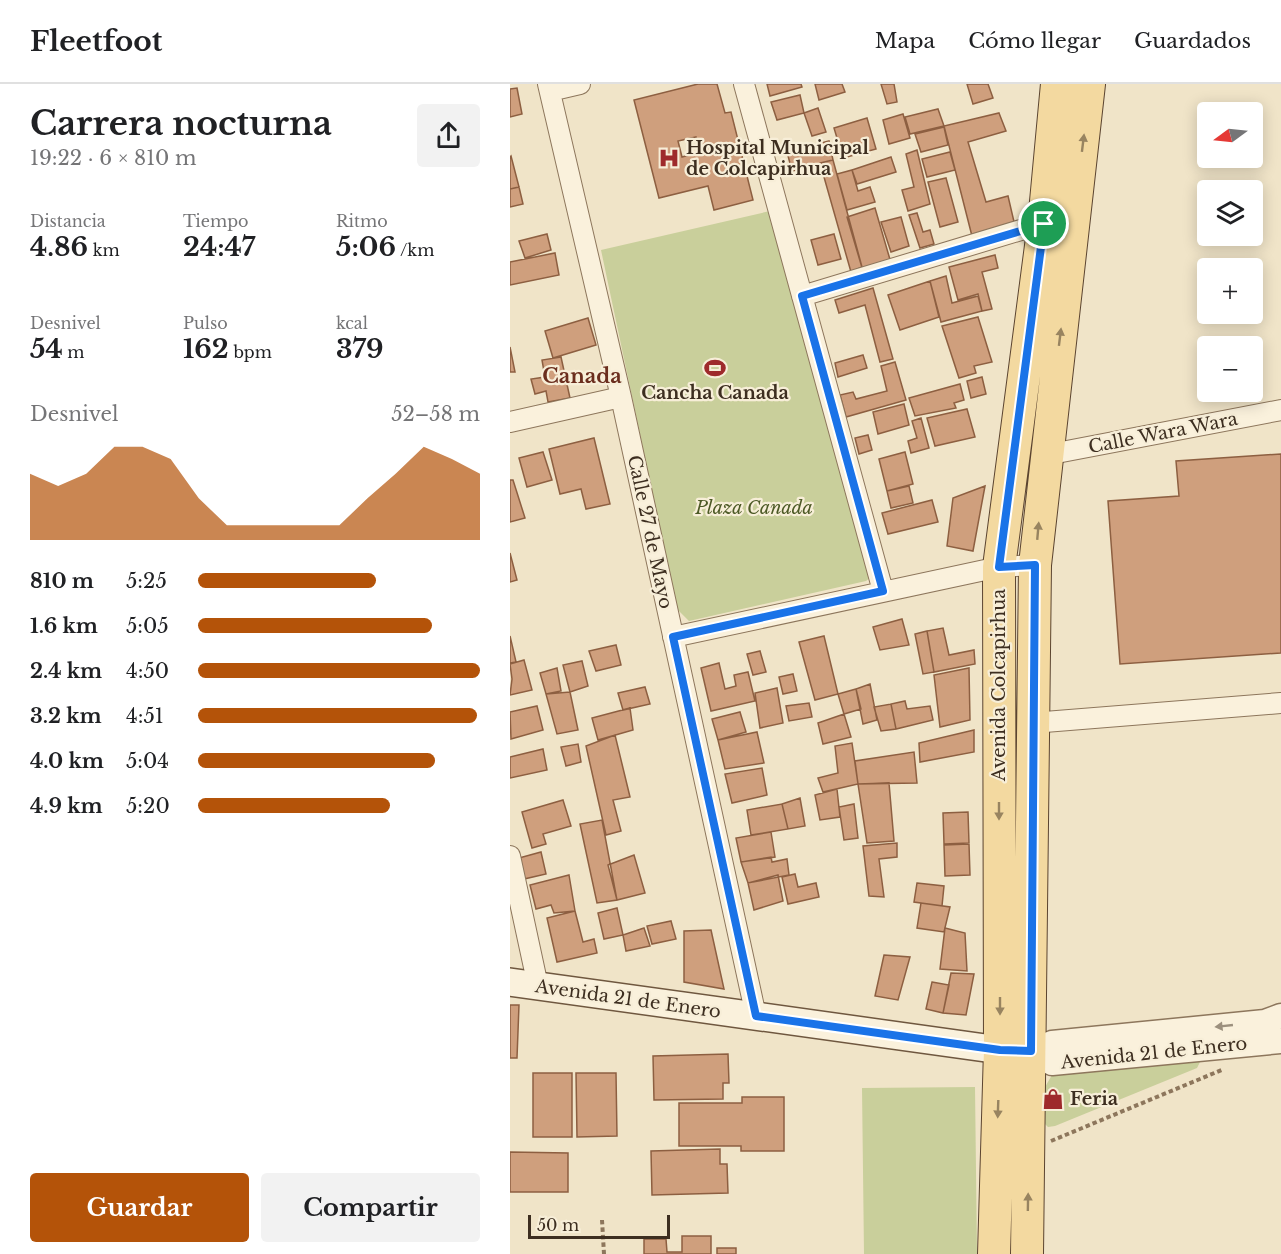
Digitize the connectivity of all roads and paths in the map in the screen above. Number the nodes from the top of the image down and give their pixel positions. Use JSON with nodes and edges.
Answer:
{"nodes":[{"id":1,"x":580,"y":84,"type":"edge"},
{"id":2,"x":744,"y":84,"type":"edge"},
{"id":3,"x":1057,"y":84,"type":"edge"},
{"id":4,"x":1095,"y":86,"type":"edge"},
{"id":5,"x":549,"y":88,"type":"edge"},
{"id":6,"x":1044,"y":224,"type":"junction"},
{"id":7,"x":802,"y":296,"type":"junction"},
{"id":8,"x":621,"y":397,"type":"junction"},
{"id":9,"x":1281,"y":410,"type":"edge"},
{"id":10,"x":510,"y":422,"type":"edge"},
{"id":11,"x":1046,"y":455,"type":"junction"},
{"id":12,"x":1035,"y":565,"type":"junction"},
{"id":13,"x":999,"y":567,"type":"junction"},
{"id":14,"x":883,"y":591,"type":"junction"},
{"id":15,"x":673,"y":637,"type":"junction"},
{"id":16,"x":1281,"y":702,"type":"edge"},
{"id":17,"x":1032,"y":723,"type":"junction"},
{"id":18,"x":510,"y":856,"type":"edge"},
{"id":19,"x":510,"y":982,"type":"edge"},
{"id":20,"x":538,"y":986,"type":"junction"},
{"id":21,"x":756,"y":1016,"type":"junction"},
{"id":22,"x":1281,"y":1016,"type":"edge"},
{"id":23,"x":1281,"y":1041,"type":"edge"},
{"id":24,"x":1000,"y":1050,"type":"junction"},
{"id":25,"x":1031,"y":1051,"type":"junction"},
{"id":26,"x":1230,"y":1066,"type":"dead end"},
{"id":27,"x":1028,"y":1150,"type":"junction"},
{"id":28,"x":602,"y":1220,"type":"dead end"},
{"id":29,"x":604,"y":1254,"type":"edge"},
{"id":30,"x":994,"y":1254,"type":"edge"},
{"id":31,"x":1027,"y":1254,"type":"edge"}],
"edges":[{"from":1,"to":5,"type":"street"},
{"from":2,"to":7,"type":"street"},
{"from":3,"to":6,"type":"main road","name":"Avenida Colcapirhua"},
{"from":11,"to":4,"type":"main road","name":"Avenida Colcapirhua","one_way":true},
{"from":5,"to":8,"type":"street","name":"Calle 27 de Mayo"},
{"from":6,"to":7,"type":"street"},
{"from":6,"to":13,"type":"main road","name":"Avenida Colcapirhua"},
{"from":7,"to":14,"type":"street"},
{"from":8,"to":10,"type":"street"},
{"from":8,"to":15,"type":"street","name":"Calle 27 de Mayo"},
{"from":9,"to":11,"type":"street","name":"Calle Wara Wara"},
{"from":12,"to":11,"type":"main road","name":"Avenida Colcapirhua","one_way":true},
{"from":12,"to":13,"type":"street"},
{"from":12,"to":17,"type":"main road","name":"Avenida Colcapirhua"},
{"from":13,"to":14,"type":"street"},
{"from":13,"to":24,"type":"main road","name":"Avenida Colcapirhua","one_way":true},
{"from":14,"to":15,"type":"street"},
{"from":15,"to":21,"type":"street","name":"Calle 27 de Mayo"},
{"from":16,"to":17,"type":"street"},
{"from":17,"to":25,"type":"main road","name":"Avenida Colcapirhua"},
{"from":18,"to":20,"type":"street"},
{"from":19,"to":20,"type":"main road","name":"Avenida 21 de Enero"},
{"from":20,"to":21,"type":"main road","name":"Avenida 21 de Enero"},
{"from":21,"to":24,"type":"main road","name":"Avenida 21 de Enero"},
{"from":22,"to":25,"type":"street","name":"Avenida 21 de Enero","one_way":true},
{"from":23,"to":25,"type":"street","name":"Avenida 21 de Enero"},
{"from":24,"to":25,"type":"main road","name":"Avenida 21 de Enero"},
{"from":24,"to":30,"type":"main road","name":"Avenida Colcapirhua","one_way":true},
{"from":25,"to":27,"type":"main road","name":"Avenida Colcapirhua"},
{"from":26,"to":27,"type":"path"},
{"from":31,"to":27,"type":"main road","name":"Avenida Colcapirhua","one_way":true},
{"from":28,"to":29,"type":"path"}]}
